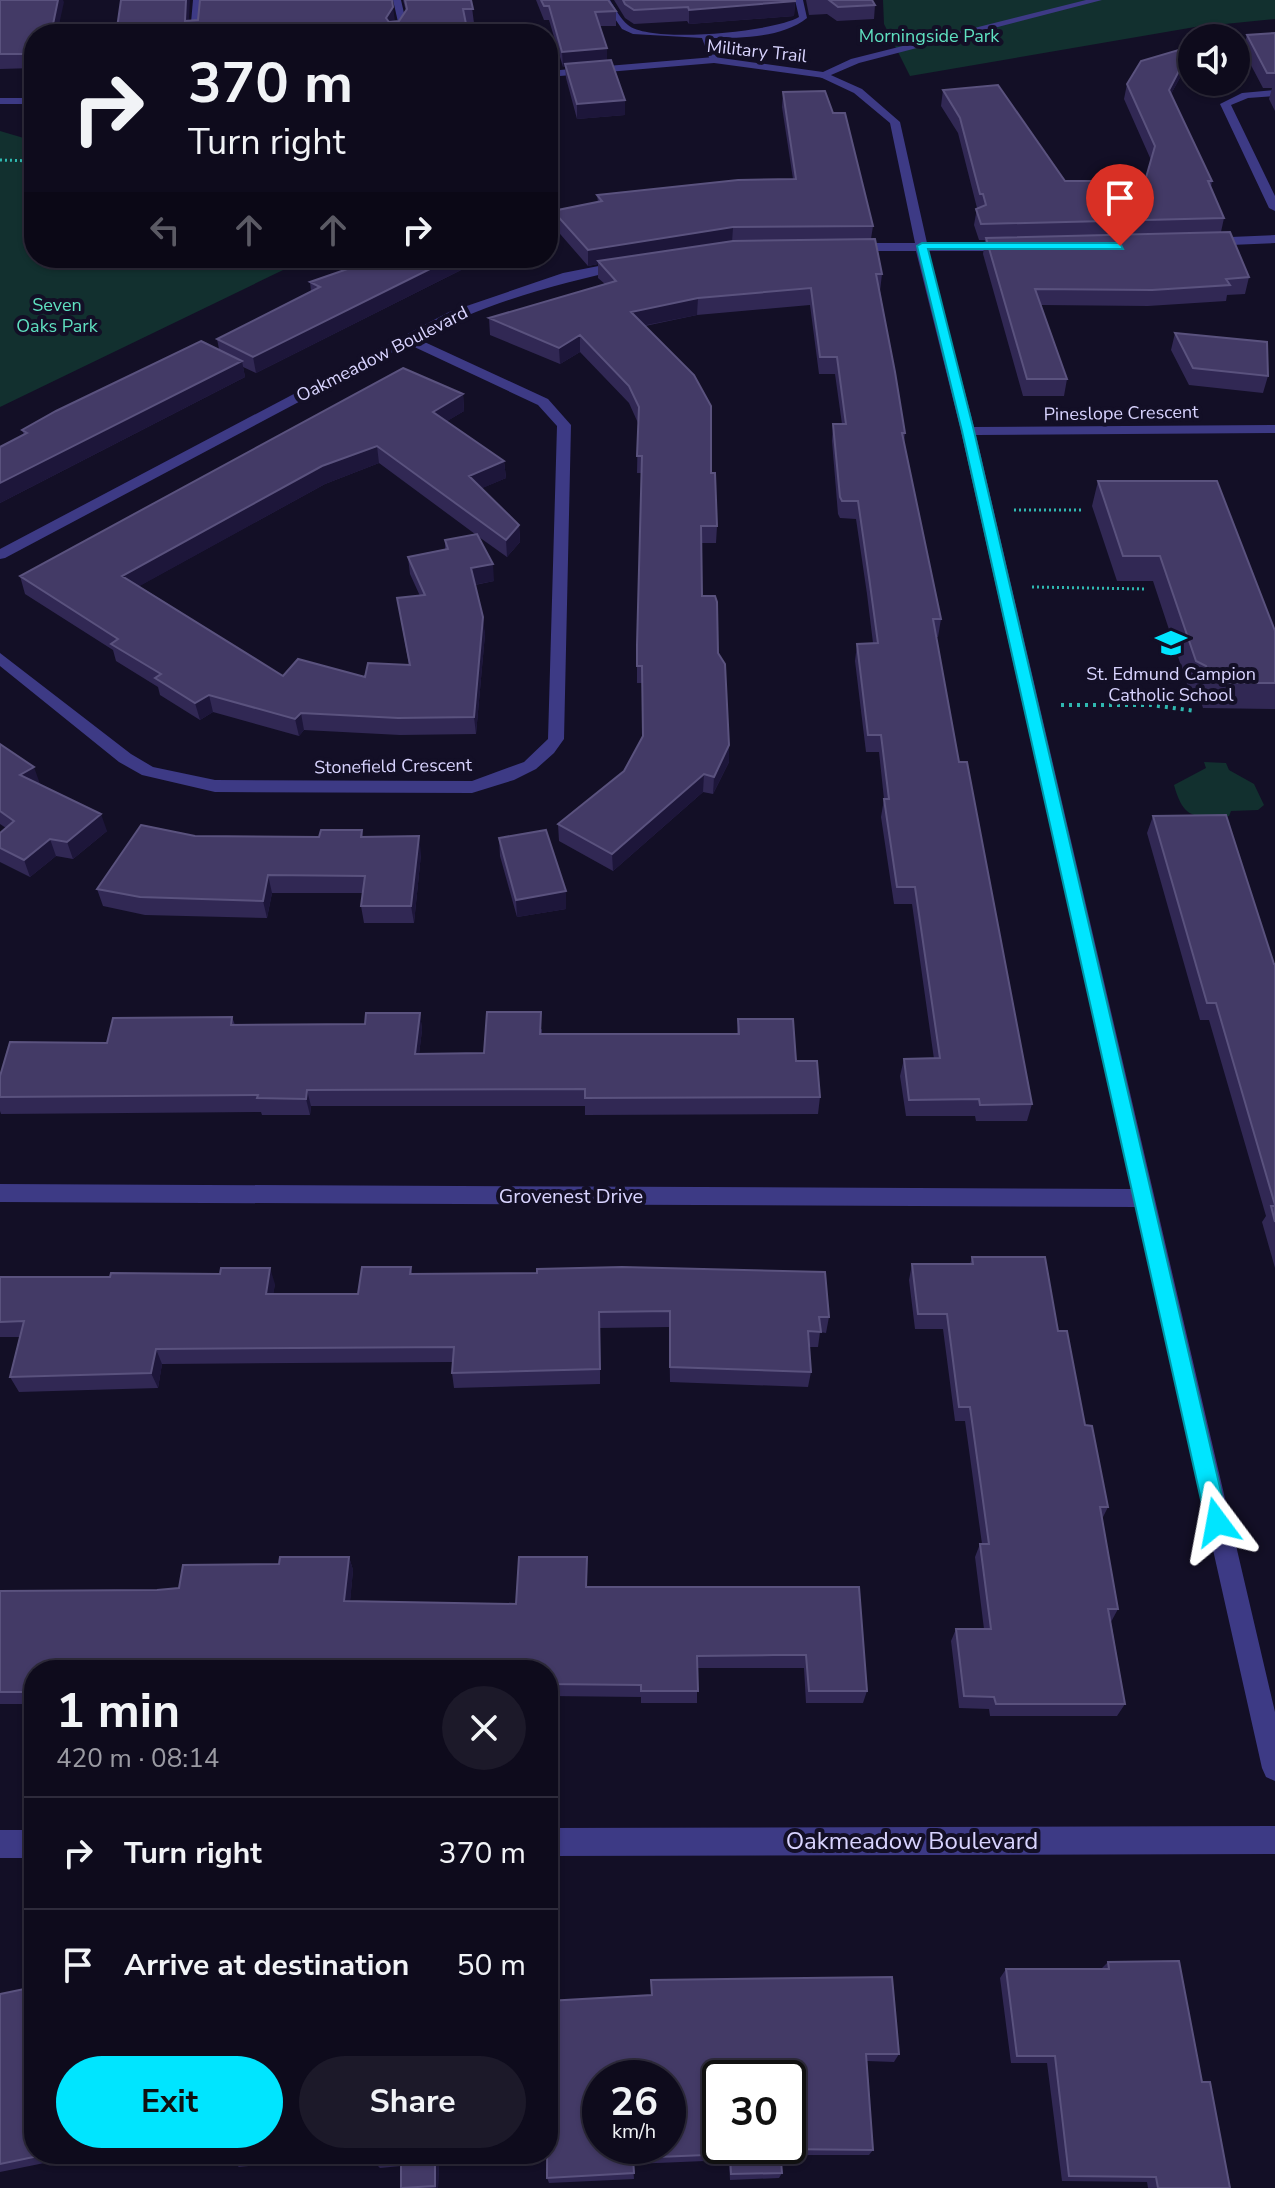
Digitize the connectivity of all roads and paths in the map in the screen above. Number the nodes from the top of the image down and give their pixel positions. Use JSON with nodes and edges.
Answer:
{"nodes":[{"id":1,"x":197,"y":0,"type":"edge"},
{"id":2,"x":397,"y":0,"type":"edge"},
{"id":3,"x":606,"y":0,"type":"edge"},
{"id":4,"x":799,"y":0,"type":"edge"},
{"id":5,"x":1097,"y":0,"type":"edge"},
{"id":6,"x":195,"y":24,"type":"edge"},
{"id":7,"x":401,"y":24,"type":"edge"},
{"id":8,"x":706,"y":37,"type":"junction"},
{"id":9,"x":714,"y":60,"type":"junction"},
{"id":10,"x":558,"y":73,"type":"edge"},
{"id":11,"x":824,"y":75,"type":"junction"},
{"id":12,"x":1275,"y":93,"type":"edge"},
{"id":13,"x":0,"y":101,"type":"edge"},
{"id":14,"x":24,"y":101,"type":"edge"},
{"id":15,"x":0,"y":160,"type":"edge"},
{"id":16,"x":24,"y":161,"type":"edge"},
{"id":17,"x":1275,"y":208,"type":"edge"},
{"id":18,"x":1275,"y":239,"type":"edge"},
{"id":19,"x":1195,"y":243,"type":"edge"},
{"id":20,"x":922,"y":246,"type":"junction"},
{"id":21,"x":830,"y":247,"type":"edge"},
{"id":22,"x":1023,"y":247,"type":"edge"},
{"id":23,"x":640,"y":262,"type":"edge"},
{"id":24,"x":408,"y":339,"type":"junction"},
{"id":25,"x":1275,"y":429,"type":"edge"},
{"id":26,"x":968,"y":431,"type":"junction"},
{"id":27,"x":1081,"y":510,"type":"dead end"},
{"id":28,"x":985,"y":511,"type":"junction"},
{"id":29,"x":0,"y":555,"type":"edge"},
{"id":30,"x":1003,"y":587,"type":"junction"},
{"id":31,"x":1147,"y":589,"type":"dead end"},
{"id":32,"x":0,"y":658,"type":"edge"},
{"id":33,"x":1030,"y":704,"type":"junction"},
{"id":34,"x":1196,"y":711,"type":"dead end"},
{"id":35,"x":0,"y":1193,"type":"edge"},
{"id":36,"x":1141,"y":1198,"type":"junction"},
{"id":37,"x":1275,"y":1768,"type":"edge"},
{"id":38,"x":1275,"y":1840,"type":"edge"},
{"id":39,"x":558,"y":1842,"type":"edge"},
{"id":40,"x":0,"y":1844,"type":"edge"},
{"id":41,"x":24,"y":1844,"type":"edge"}],
"edges":[{"from":1,"to":6,"type":"lane"},
{"from":2,"to":7,"type":"lane"},
{"from":3,"to":8,"type":"lane"},
{"from":4,"to":8,"type":"lane"},
{"from":5,"to":11,"type":"street","name":"Military Trail"},
{"from":8,"to":9,"type":"lane"},
{"from":9,"to":10,"type":"street","name":"Military Trail"},
{"from":9,"to":11,"type":"street","name":"Military Trail"},
{"from":11,"to":20,"type":"street"},
{"from":12,"to":17,"type":"street"},
{"from":13,"to":14,"type":"street"},
{"from":15,"to":16,"type":"path"},
{"from":18,"to":19,"type":"street"},
{"from":20,"to":21,"type":"street"},
{"from":20,"to":22,"type":"street"},
{"from":20,"to":26,"type":"street"},
{"from":23,"to":24,"type":"street","name":"Oakmeadow Boulevard"},
{"from":24,"to":29,"type":"street","name":"Oakmeadow Boulevard"},
{"from":24,"to":32,"type":"street","name":"Stonefield Crescent"},
{"from":25,"to":26,"type":"street","name":"Pineslope Crescent"},
{"from":26,"to":28,"type":"street"},
{"from":27,"to":28,"type":"path"},
{"from":28,"to":30,"type":"street"},
{"from":30,"to":31,"type":"path"},
{"from":30,"to":33,"type":"street"},
{"from":33,"to":34,"type":"path"},
{"from":33,"to":36,"type":"street"},
{"from":35,"to":36,"type":"street","name":"Grovenest Drive"},
{"from":36,"to":37,"type":"street"},
{"from":38,"to":39,"type":"street","name":"Oakmeadow Boulevard"},
{"from":40,"to":41,"type":"street"}]}
